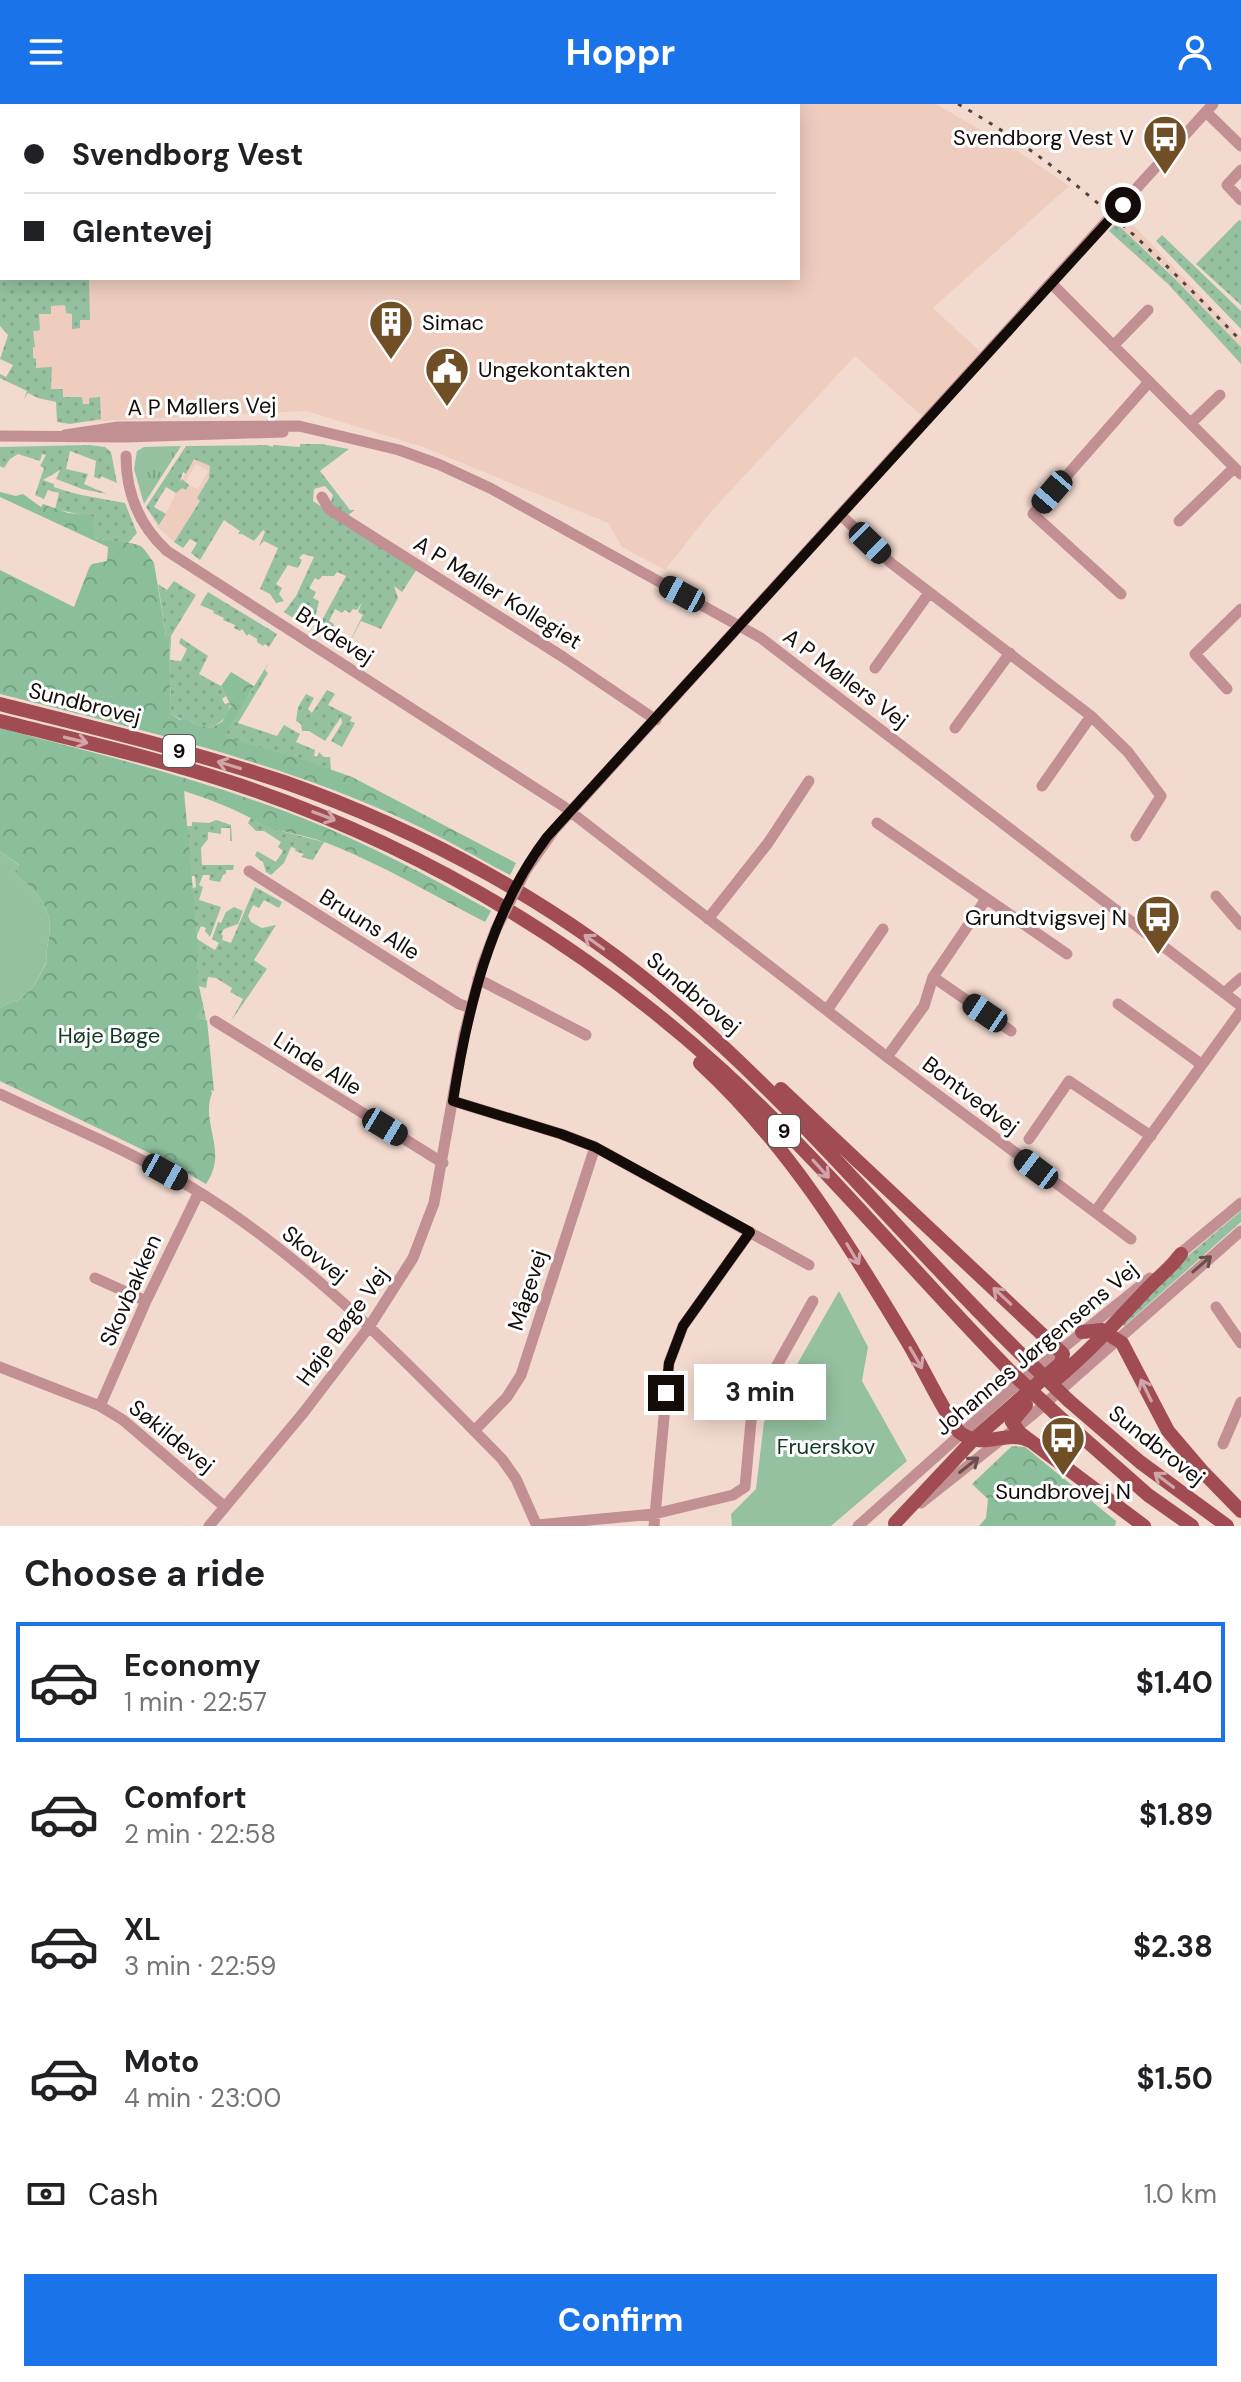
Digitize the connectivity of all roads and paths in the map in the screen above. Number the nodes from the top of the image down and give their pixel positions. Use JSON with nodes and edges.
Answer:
{"nodes":[{"id":1,"x":1210,"y":108,"type":"edge"},
{"id":2,"x":1241,"y":146,"type":"edge"},
{"id":3,"x":1241,"y":170,"type":"edge"},
{"id":4,"x":1241,"y":200,"type":"edge"},
{"id":5,"x":1051,"y":283,"type":"junction"},
{"id":6,"x":1148,"y":310,"type":"dead end"},
{"id":7,"x":1113,"y":346,"type":"junction"},
{"id":8,"x":1149,"y":382,"type":"junction"},
{"id":9,"x":1220,"y":395,"type":"dead end"},
{"id":10,"x":1191,"y":423,"type":"junction"},
{"id":11,"x":0,"y":436,"type":"edge"},
{"id":12,"x":126,"y":456,"type":"dead end"},
{"id":13,"x":1238,"y":471,"type":"edge"},
{"id":14,"x":322,"y":497,"type":"dead end"},
{"id":15,"x":841,"y":515,"type":"junction"},
{"id":16,"x":1179,"y":521,"type":"dead end"},
{"id":17,"x":929,"y":593,"type":"junction"},
{"id":18,"x":1121,"y":594,"type":"dead end"},
{"id":19,"x":1241,"y":609,"type":"edge"},
{"id":20,"x":741,"y":626,"type":"junction"},
{"id":21,"x":1010,"y":653,"type":"junction"},
{"id":22,"x":875,"y":668,"type":"dead end"},
{"id":23,"x":1227,"y":689,"type":"dead end"},
{"id":24,"x":0,"y":704,"type":"edge"},
{"id":25,"x":1091,"y":716,"type":"junction"},
{"id":26,"x":656,"y":720,"type":"junction"},
{"id":27,"x":0,"y":721,"type":"edge"},
{"id":28,"x":955,"y":728,"type":"dead end"},
{"id":29,"x":809,"y":781,"type":"dead end"},
{"id":30,"x":1042,"y":786,"type":"dead end"},
{"id":31,"x":570,"y":812,"type":"junction"},
{"id":32,"x":877,"y":823,"type":"dead end"},
{"id":33,"x":1136,"y":836,"type":"dead end"},
{"id":34,"x":249,"y":871,"type":"dead end"},
{"id":35,"x":1216,"y":896,"type":"dead end"},
{"id":36,"x":986,"y":899,"type":"junction"},
{"id":37,"x":708,"y":919,"type":"junction"},
{"id":38,"x":527,"y":920,"type":"junction"},
{"id":39,"x":1241,"y":925,"type":"edge"},
{"id":40,"x":883,"y":929,"type":"dead end"},
{"id":41,"x":1067,"y":954,"type":"dead end"},
{"id":42,"x":933,"y":977,"type":"junction"},
{"id":43,"x":1241,"y":978,"type":"edge"},
{"id":44,"x":478,"y":979,"type":"junction"},
{"id":45,"x":656,"y":988,"type":"junction"},
{"id":46,"x":1224,"y":993,"type":"junction"},
{"id":47,"x":1118,"y":1004,"type":"dead end"},
{"id":48,"x":471,"y":1008,"type":"junction"},
{"id":49,"x":1241,"y":1009,"type":"edge"},
{"id":50,"x":827,"y":1010,"type":"junction"},
{"id":51,"x":215,"y":1021,"type":"dead end"},
{"id":52,"x":1011,"y":1031,"type":"dead end"},
{"id":53,"x":586,"y":1035,"type":"dead end"},
{"id":54,"x":887,"y":1057,"type":"junction"},
{"id":55,"x":1201,"y":1064,"type":"junction"},
{"id":56,"x":0,"y":1094,"type":"edge"},
{"id":57,"x":453,"y":1101,"type":"junction"},
{"id":58,"x":1151,"y":1136,"type":"junction"},
{"id":59,"x":1029,"y":1139,"type":"dead end"},
{"id":60,"x":595,"y":1147,"type":"junction"},
{"id":61,"x":443,"y":1163,"type":"junction"},
{"id":62,"x":199,"y":1192,"type":"junction"},
{"id":63,"x":1241,"y":1203,"type":"edge"},
{"id":64,"x":1095,"y":1212,"type":"junction"},
{"id":65,"x":1241,"y":1231,"type":"edge"},
{"id":66,"x":750,"y":1232,"type":"junction"},
{"id":67,"x":1131,"y":1239,"type":"dead end"},
{"id":68,"x":1181,"y":1254,"type":"junction"},
{"id":69,"x":809,"y":1265,"type":"dead end"},
{"id":70,"x":95,"y":1278,"type":"dead end"},
{"id":71,"x":146,"y":1301,"type":"junction"},
{"id":72,"x":813,"y":1301,"type":"dead end"},
{"id":73,"x":1216,"y":1307,"type":"dead end"},
{"id":74,"x":369,"y":1327,"type":"junction"},
{"id":75,"x":1082,"y":1332,"type":"junction"},
{"id":76,"x":1113,"y":1336,"type":"junction"},
{"id":77,"x":1241,"y":1343,"type":"edge"},
{"id":78,"x":1059,"y":1349,"type":"junction"},
{"id":79,"x":0,"y":1367,"type":"edge"},
{"id":80,"x":1241,"y":1402,"type":"edge"},
{"id":81,"x":100,"y":1406,"type":"junction"},
{"id":82,"x":1016,"y":1428,"type":"junction"},
{"id":83,"x":474,"y":1431,"type":"junction"},
{"id":84,"x":968,"y":1437,"type":"junction"},
{"id":85,"x":1002,"y":1439,"type":"junction"},
{"id":86,"x":1030,"y":1441,"type":"junction"},
{"id":87,"x":1223,"y":1444,"type":"dead end"},
{"id":88,"x":225,"y":1507,"type":"junction"},
{"id":89,"x":1241,"y":1511,"type":"edge"},
{"id":90,"x":654,"y":1520,"type":"edge"},
{"id":91,"x":894,"y":1525,"type":"edge"},
{"id":92,"x":209,"y":1526,"type":"edge"},
{"id":93,"x":537,"y":1526,"type":"edge"},
{"id":94,"x":858,"y":1526,"type":"edge"},
{"id":95,"x":1144,"y":1526,"type":"edge"},
{"id":96,"x":1192,"y":1526,"type":"edge"},
{"id":97,"x":1227,"y":1526,"type":"edge"}],
"edges":[{"from":1,"to":2,"type":"street"},
{"from":1,"to":5,"type":"street","name":"Høje Bøge Vej"},
{"from":3,"to":4,"type":"street"},
{"from":5,"to":7,"type":"street"},
{"from":5,"to":15,"type":"street","name":"Høje Bøge Vej"},
{"from":6,"to":7,"type":"street"},
{"from":7,"to":8,"type":"street"},
{"from":8,"to":10,"type":"street"},
{"from":8,"to":18,"type":"street"},
{"from":9,"to":10,"type":"street"},
{"from":10,"to":13,"type":"street"},
{"from":11,"to":20,"type":"street","name":"A P Møllers Vej"},
{"from":12,"to":31,"type":"street","name":"Brydevej"},
{"from":13,"to":16,"type":"street"},
{"from":14,"to":26,"type":"street","name":"A P Møller Kollegiet"},
{"from":15,"to":17,"type":"street"},
{"from":15,"to":20,"type":"street","name":"Høje Bøge Vej"},
{"from":17,"to":21,"type":"street"},
{"from":17,"to":22,"type":"street"},
{"from":19,"to":23,"type":"street"},
{"from":20,"to":26,"type":"street","name":"Høje Bøge Vej"},
{"from":20,"to":46,"type":"street","name":"A P Møllers Vej"},
{"from":21,"to":25,"type":"street"},
{"from":21,"to":28,"type":"street"},
{"from":45,"to":24,"type":"main road","name":"Sundbrovej","number":"9","one_way":true},
{"from":25,"to":30,"type":"street"},
{"from":25,"to":33,"type":"street"},
{"from":26,"to":31,"type":"street","name":"Høje Bøge Vej"},
{"from":27,"to":38,"type":"main road","name":"Sundbrovej","number":"9","one_way":true},
{"from":29,"to":37,"type":"street"},
{"from":31,"to":37,"type":"street","name":"Bontvedvej"},
{"from":31,"to":44,"type":"street","name":"Høje Bøge Vej","bridge":true},
{"from":32,"to":36,"type":"street"},
{"from":34,"to":48,"type":"street","name":"Bruuns Alle"},
{"from":35,"to":39,"type":"street"},
{"from":36,"to":41,"type":"street"},
{"from":36,"to":42,"type":"street"},
{"from":37,"to":50,"type":"street","name":"Bontvedvej"},
{"from":38,"to":84,"type":"main road","one_way":true},
{"from":38,"to":96,"type":"main road","name":"Sundbrovej","number":"9","one_way":true,"bridge":true},
{"from":40,"to":50,"type":"street"},
{"from":42,"to":52,"type":"street"},
{"from":42,"to":54,"type":"street"},
{"from":43,"to":46,"type":"street"},
{"from":44,"to":48,"type":"street","name":"Høje Bøge Vej"},
{"from":44,"to":53,"type":"street"},
{"from":78,"to":45,"type":"main road","one_way":true},
{"from":97,"to":45,"type":"main road","name":"Sundbrovej","number":"9","one_way":true,"bridge":true},
{"from":46,"to":49,"type":"street","name":"A P Møllers Vej"},
{"from":47,"to":55,"type":"street"},
{"from":48,"to":57,"type":"street","name":"Høje Bøge Vej"},
{"from":49,"to":55,"type":"street"},
{"from":50,"to":54,"type":"street","name":"Bontvedvej"},
{"from":51,"to":61,"type":"street","name":"Linde Alle"},
{"from":54,"to":64,"type":"street","name":"Bontvedvej"},
{"from":55,"to":58,"type":"street"},
{"from":56,"to":62,"type":"street","name":"Skovvej"},
{"from":57,"to":60,"type":"street"},
{"from":57,"to":61,"type":"street","name":"Høje Bøge Vej"},
{"from":58,"to":59,"type":"street"},
{"from":58,"to":64,"type":"street"},
{"from":60,"to":66,"type":"street"},
{"from":60,"to":83,"type":"street","name":"Mågevej"},
{"from":61,"to":74,"type":"street","name":"Høje Bøge Vej"},
{"from":62,"to":71,"type":"street","name":"Skovbakken"},
{"from":62,"to":74,"type":"street","name":"Skovvej"},
{"from":63,"to":68,"type":"street","name":"Johannes Jørgensens Vej"},
{"from":64,"to":67,"type":"street","name":"Bontvedvej"},
{"from":76,"to":65,"type":"street","name":"Johannes Jørgensens Vej","one_way":true},
{"from":66,"to":69,"type":"street"},
{"from":66,"to":90,"type":"street"},
{"from":68,"to":75,"type":"street","name":"Johannes Jørgensens Vej"},
{"from":68,"to":76,"type":"main road"},
{"from":70,"to":71,"type":"street"},
{"from":71,"to":81,"type":"street","name":"Skovbakken"},
{"from":72,"to":90,"type":"street"},
{"from":73,"to":77,"type":"street"},
{"from":74,"to":83,"type":"street","name":"Skovvej"},
{"from":74,"to":88,"type":"street","name":"Høje Bøge Vej"},
{"from":75,"to":76,"type":"main road"},
{"from":75,"to":78,"type":"street","name":"Johannes Jørgensens Vej"},
{"from":76,"to":82,"type":"main road"},
{"from":89,"to":76,"type":"main road","one_way":true},
{"from":78,"to":84,"type":"main road"},
{"from":79,"to":81,"type":"street","name":"Søkildevej"},
{"from":80,"to":87,"type":"street"},
{"from":81,"to":88,"type":"street","name":"Søkildevej"},
{"from":82,"to":85,"type":"street","name":"Johannes Jørgensens Vej"},
{"from":82,"to":86,"type":"main road"},
{"from":83,"to":93,"type":"street","name":"Skovvej"},
{"from":84,"to":85,"type":"main road"},
{"from":84,"to":91,"type":"main road"},
{"from":84,"to":94,"type":"street","name":"Johannes Jørgensens Vej"},
{"from":85,"to":86,"type":"main road"},
{"from":91,"to":85,"type":"street","name":"Johannes Jørgensens Vej","one_way":true},
{"from":86,"to":95,"type":"main road"},
{"from":88,"to":92,"type":"street","name":"Høje Bøge Vej"},
{"from":90,"to":93,"type":"street"}]}
